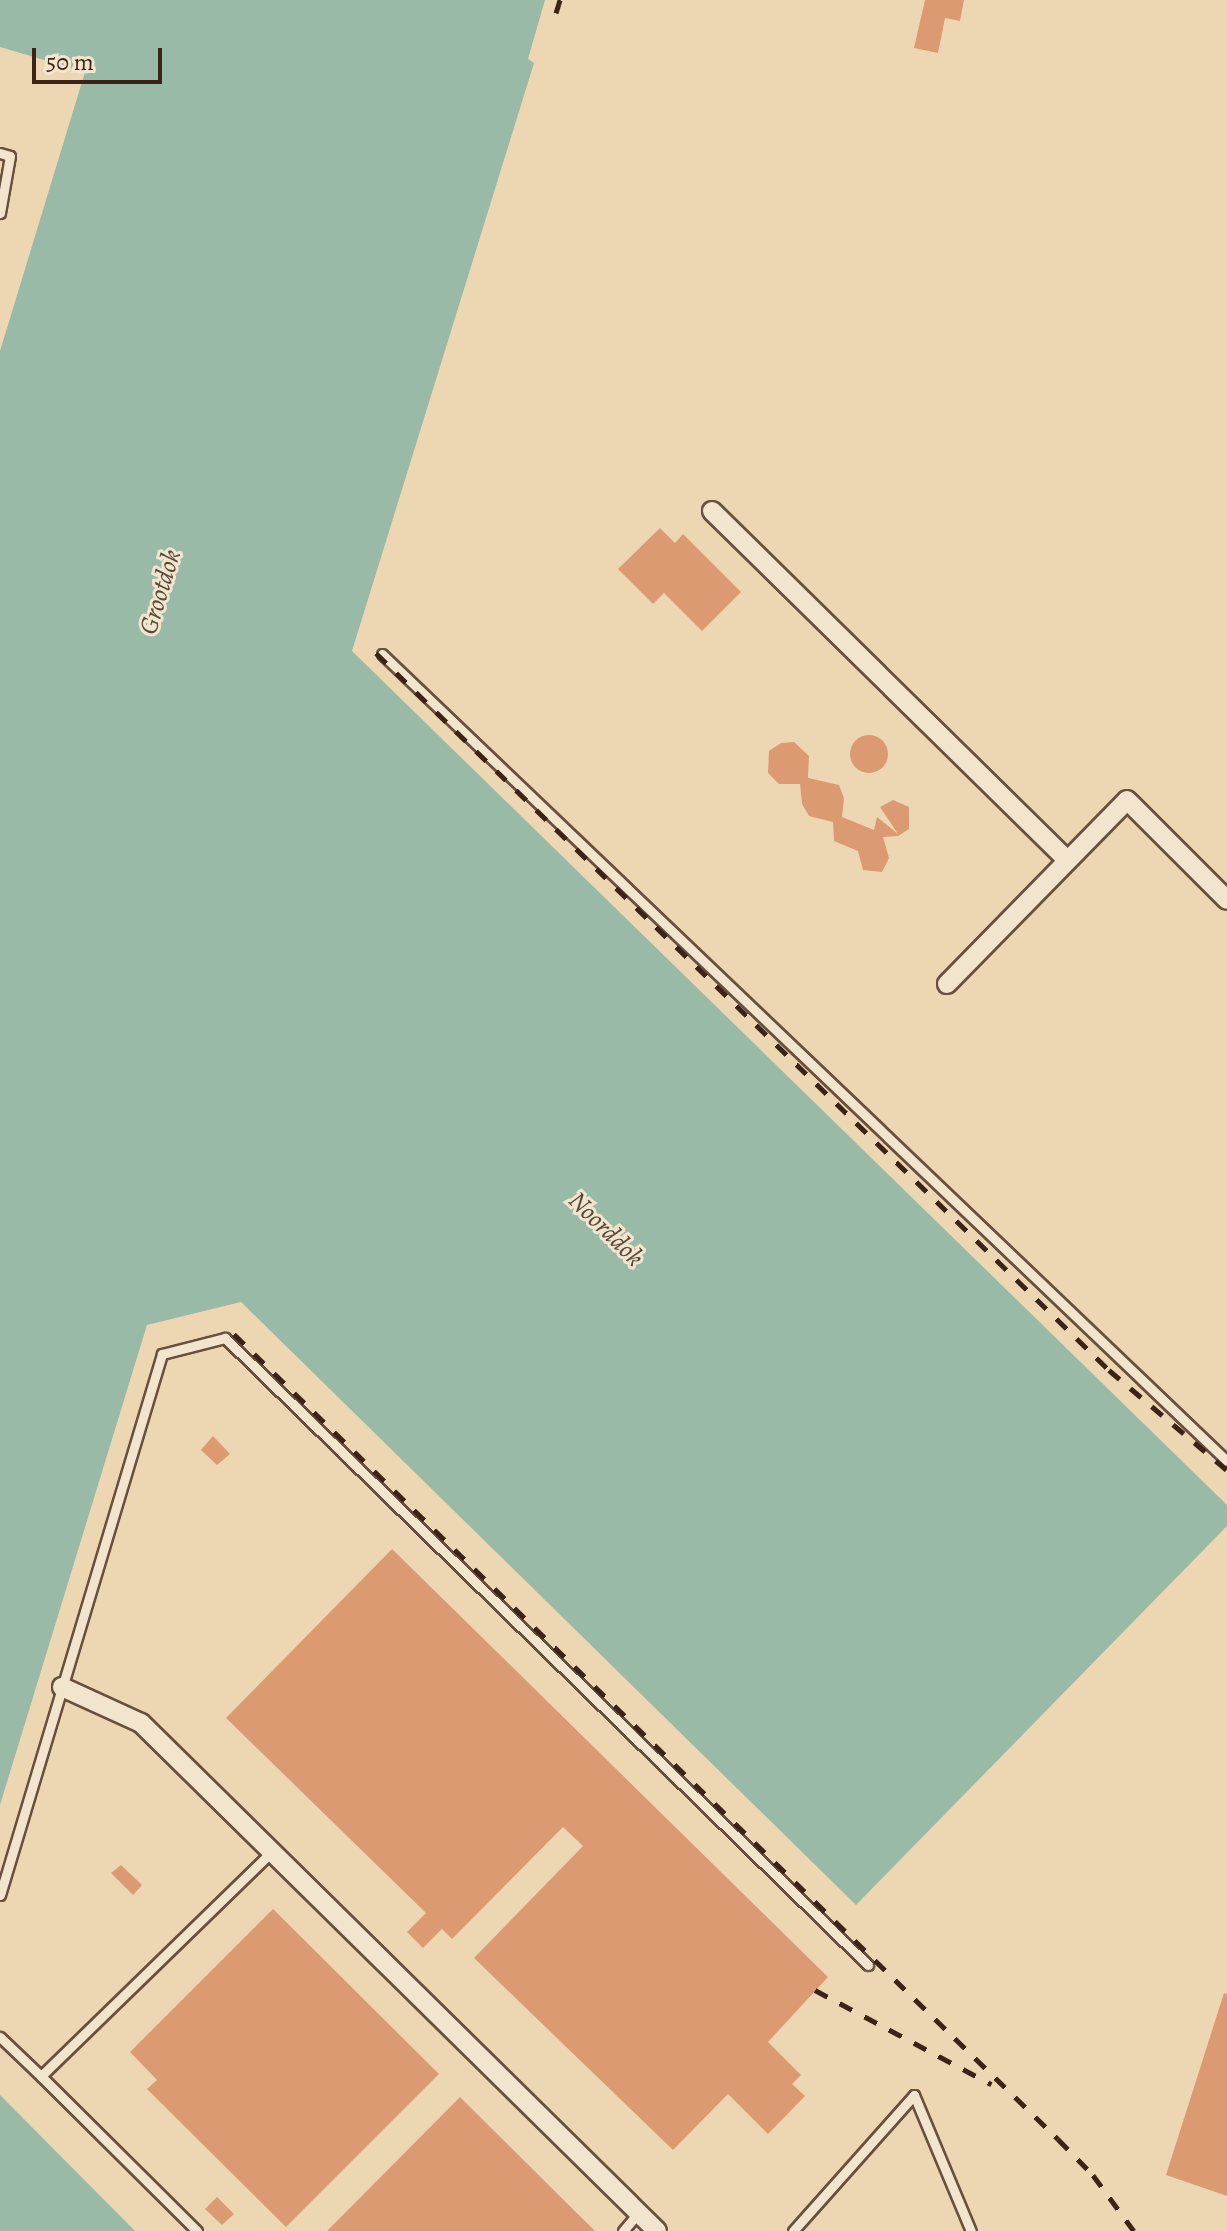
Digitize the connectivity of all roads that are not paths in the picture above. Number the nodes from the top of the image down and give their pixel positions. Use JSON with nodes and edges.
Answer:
{"nodes":[{"id":1,"x":0,"y":153,"type":"edge"},
{"id":2,"x":0,"y":213,"type":"edge"},
{"id":3,"x":712,"y":511,"type":"dead end"},
{"id":4,"x":382,"y":654,"type":"dead end"},
{"id":5,"x":1067,"y":860,"type":"junction"},
{"id":6,"x":1227,"y":900,"type":"edge"},
{"id":7,"x":947,"y":984,"type":"dead end"},
{"id":8,"x":1227,"y":1461,"type":"edge"},
{"id":9,"x":62,"y":1687,"type":"junction"},
{"id":10,"x":271,"y":1852,"type":"junction"},
{"id":11,"x":0,"y":1895,"type":"edge"},
{"id":12,"x":868,"y":1965,"type":"dead end"},
{"id":13,"x":0,"y":2037,"type":"edge"},
{"id":14,"x":41,"y":2076,"type":"junction"},
{"id":15,"x":638,"y":2213,"type":"junction"},
{"id":16,"x":197,"y":2231,"type":"edge"},
{"id":17,"x":623,"y":2231,"type":"edge"},
{"id":18,"x":657,"y":2231,"type":"edge"},
{"id":19,"x":793,"y":2231,"type":"edge"},
{"id":20,"x":971,"y":2231,"type":"edge"}],
"edges":[{"from":1,"to":2,"type":"lane"},
{"from":3,"to":5,"type":"street"},
{"from":4,"to":8,"type":"lane"},
{"from":5,"to":6,"type":"street"},
{"from":5,"to":7,"type":"street"},
{"from":9,"to":10,"type":"street"},
{"from":9,"to":11,"type":"lane"},
{"from":9,"to":12,"type":"lane"},
{"from":10,"to":14,"type":"lane"},
{"from":10,"to":15,"type":"street"},
{"from":13,"to":14,"type":"lane"},
{"from":14,"to":16,"type":"lane"},
{"from":15,"to":17,"type":"lane"},
{"from":15,"to":18,"type":"street"},
{"from":19,"to":20,"type":"lane"}]}
